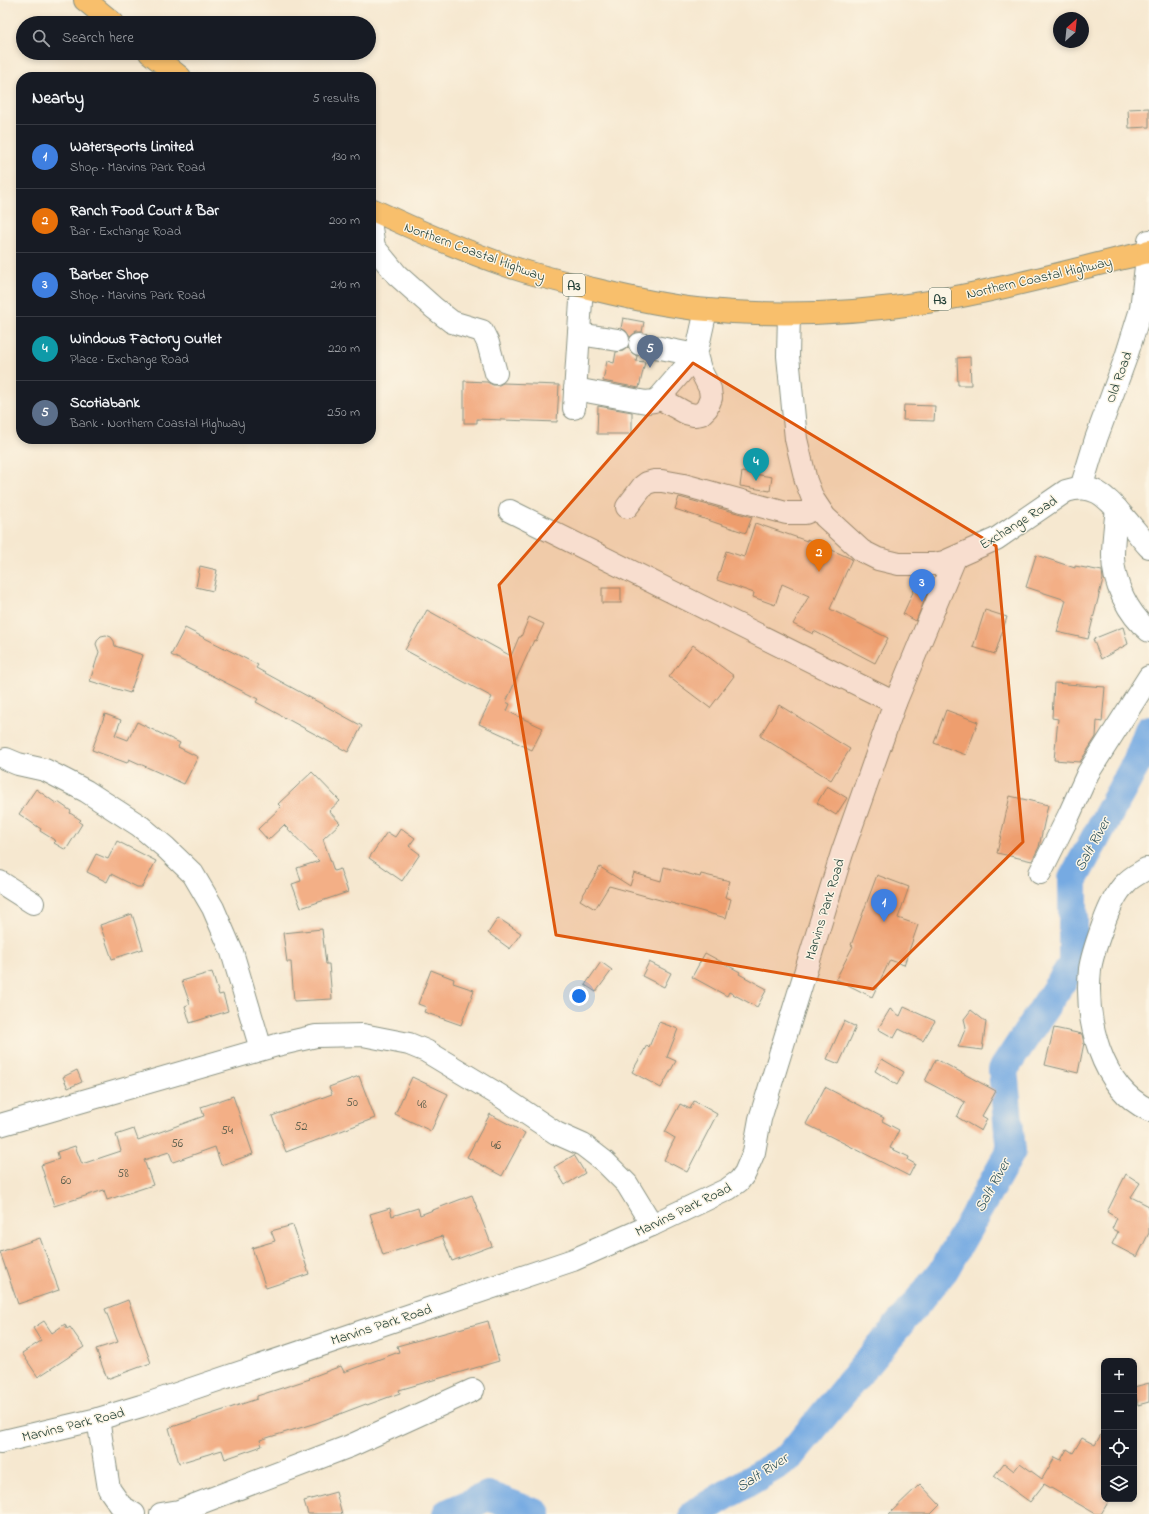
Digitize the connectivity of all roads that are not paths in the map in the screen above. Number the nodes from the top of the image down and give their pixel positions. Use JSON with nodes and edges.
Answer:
{"nodes":[{"id":1,"x":86,"y":0,"type":"edge"},
{"id":2,"x":105,"y":16,"type":"edge"},
{"id":3,"x":159,"y":60,"type":"edge"},
{"id":4,"x":174,"y":72,"type":"edge"},
{"id":5,"x":376,"y":211,"type":"edge"},
{"id":6,"x":1149,"y":241,"type":"edge"},
{"id":7,"x":376,"y":249,"type":"edge"},
{"id":8,"x":1149,"y":251,"type":"edge"},
{"id":9,"x":582,"y":286,"type":"junction"},
{"id":10,"x":706,"y":310,"type":"junction"},
{"id":11,"x":789,"y":314,"type":"junction"},
{"id":12,"x":579,"y":334,"type":"junction"},
{"id":13,"x":618,"y":340,"type":"dead end"},
{"id":14,"x":640,"y":344,"type":"dead end"},
{"id":15,"x":696,"y":355,"type":"junction"},
{"id":16,"x":496,"y":373,"type":"dead end"},
{"id":17,"x":659,"y":398,"type":"junction"},
{"id":18,"x":1082,"y":488,"type":"junction"},
{"id":19,"x":627,"y":507,"type":"dead end"},
{"id":20,"x":818,"y":508,"type":"junction"},
{"id":21,"x":1117,"y":509,"type":"junction"},
{"id":22,"x":510,"y":511,"type":"dead end"},
{"id":23,"x":1149,"y":547,"type":"edge"},
{"id":24,"x":955,"y":558,"type":"junction"},
{"id":25,"x":1149,"y":631,"type":"edge"},
{"id":26,"x":1149,"y":677,"type":"edge"},
{"id":27,"x":895,"y":703,"type":"junction"},
{"id":28,"x":6,"y":759,"type":"dead end"},
{"id":29,"x":1149,"y":869,"type":"edge"},
{"id":30,"x":1040,"y":873,"type":"dead end"},
{"id":31,"x":0,"y":882,"type":"edge"},
{"id":32,"x":33,"y":904,"type":"dead end"},
{"id":33,"x":260,"y":1049,"type":"junction"},
{"id":34,"x":1149,"y":1110,"type":"edge"},
{"id":35,"x":0,"y":1125,"type":"edge"},
{"id":36,"x":652,"y":1226,"type":"junction"},
{"id":37,"x":473,"y":1390,"type":"dead end"},
{"id":38,"x":98,"y":1419,"type":"junction"},
{"id":39,"x":0,"y":1442,"type":"edge"},
{"id":40,"x":134,"y":1514,"type":"edge"},
{"id":41,"x":161,"y":1514,"type":"edge"}],
"edges":[{"from":1,"to":2,"type":"main road"},
{"from":3,"to":4,"type":"main road"},
{"from":5,"to":9,"type":"main road","name":"Northern Coastal Highway","number":"A3"},
{"from":6,"to":18,"type":"street","name":"Old Road"},
{"from":7,"to":16,"type":"street"},
{"from":8,"to":11,"type":"main road","name":"Northern Coastal Highway","number":"A3"},
{"from":9,"to":10,"type":"main road","name":"Northern Coastal Highway","number":"A3"},
{"from":9,"to":12,"type":"street"},
{"from":10,"to":11,"type":"main road","name":"Northern Coastal Highway","number":"A3"},
{"from":10,"to":15,"type":"street"},
{"from":11,"to":20,"type":"street","name":"Exchange Road"},
{"from":12,"to":13,"type":"street"},
{"from":12,"to":17,"type":"street"},
{"from":14,"to":15,"type":"street"},
{"from":15,"to":17,"type":"street"},
{"from":15,"to":17,"type":"street"},
{"from":18,"to":21,"type":"street"},
{"from":18,"to":24,"type":"street","name":"Exchange Road"},
{"from":19,"to":20,"type":"street"},
{"from":20,"to":24,"type":"street","name":"Exchange Road"},
{"from":21,"to":23,"type":"street"},
{"from":21,"to":25,"type":"street"},
{"from":22,"to":27,"type":"street"},
{"from":24,"to":27,"type":"street","name":"Marvins Park Road"},
{"from":26,"to":30,"type":"street"},
{"from":27,"to":36,"type":"street","name":"Marvins Park Road"},
{"from":28,"to":33,"type":"street"},
{"from":29,"to":34,"type":"street"},
{"from":31,"to":32,"type":"street"},
{"from":33,"to":35,"type":"street"},
{"from":33,"to":36,"type":"street"},
{"from":36,"to":38,"type":"street","name":"Marvins Park Road"},
{"from":37,"to":41,"type":"street"},
{"from":38,"to":39,"type":"street","name":"Marvins Park Road"},
{"from":38,"to":40,"type":"street"}]}
